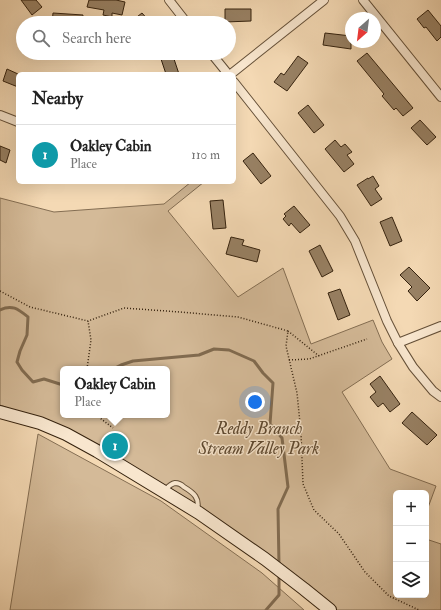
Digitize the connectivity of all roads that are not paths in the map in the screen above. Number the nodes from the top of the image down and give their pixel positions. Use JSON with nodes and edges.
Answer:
{"nodes":[{"id":1,"x":168,"y":0,"type":"edge"},
{"id":2,"x":324,"y":0,"type":"edge"},
{"id":3,"x":363,"y":0,"type":"edge"},
{"id":4,"x":181,"y":16,"type":"edge"},
{"id":5,"x":217,"y":60,"type":"edge"},
{"id":6,"x":226,"y":72,"type":"edge"},
{"id":7,"x":234,"y":72,"type":"edge"},
{"id":8,"x":236,"y":85,"type":"edge"},
{"id":9,"x":441,"y":97,"type":"edge"},
{"id":10,"x":0,"y":115,"type":"edge"},
{"id":11,"x":16,"y":121,"type":"edge"},
{"id":12,"x":441,"y":326,"type":"edge"},
{"id":13,"x":398,"y":343,"type":"junction"},
{"id":14,"x":441,"y":397,"type":"edge"},
{"id":15,"x":0,"y":412,"type":"edge"},
{"id":16,"x":330,"y":610,"type":"edge"}],
"edges":[{"from":1,"to":4,"type":"street"},
{"from":2,"to":7,"type":"street"},
{"from":3,"to":9,"type":"street"},
{"from":5,"to":6,"type":"street"},
{"from":8,"to":13,"type":"street"},
{"from":10,"to":11,"type":"street"},
{"from":12,"to":13,"type":"street"},
{"from":13,"to":14,"type":"street"},
{"from":15,"to":16,"type":"street"}]}
